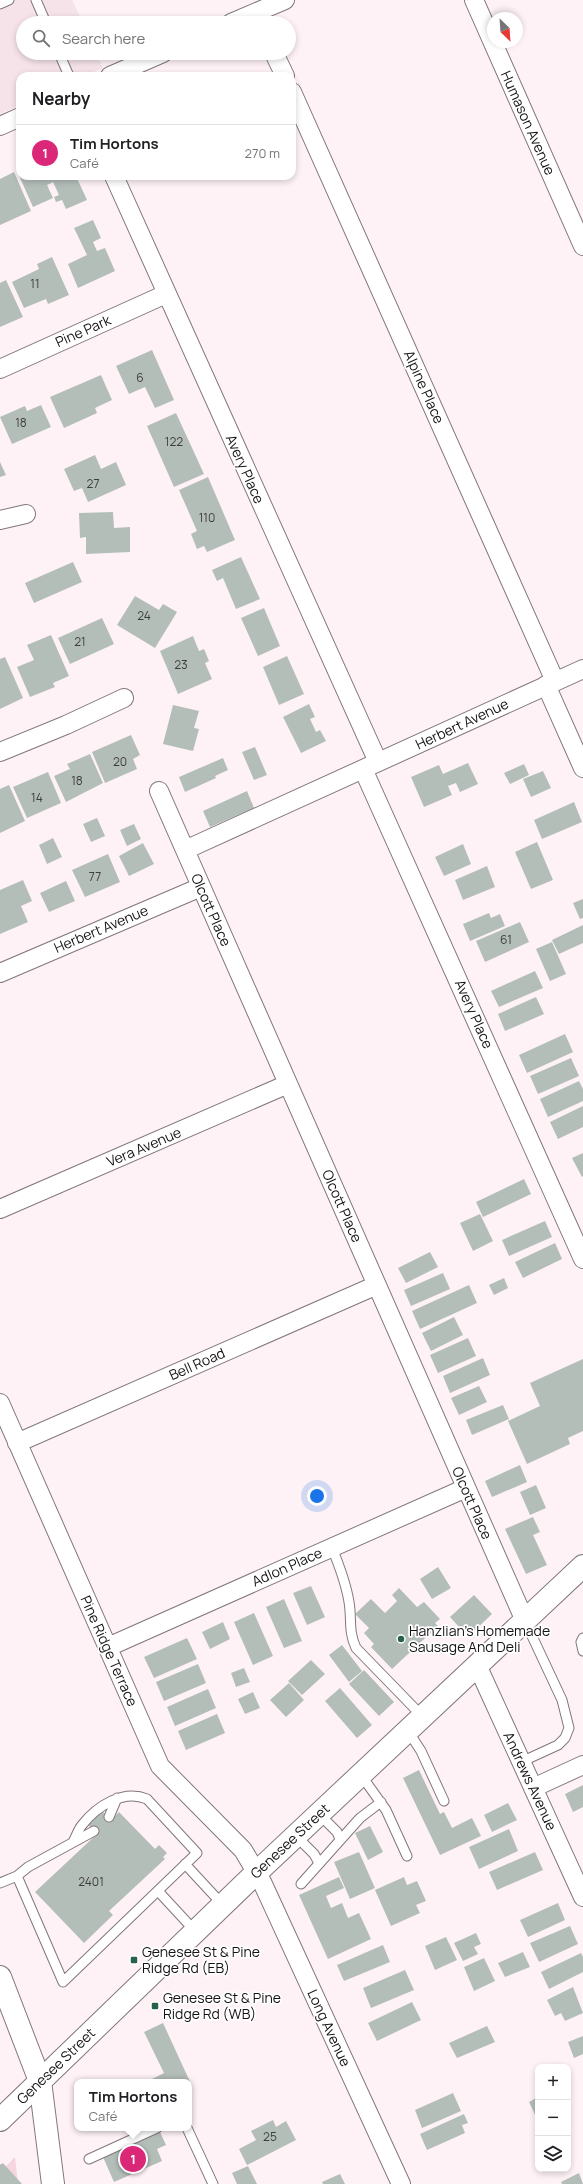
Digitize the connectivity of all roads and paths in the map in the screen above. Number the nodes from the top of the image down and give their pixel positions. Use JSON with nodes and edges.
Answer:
{"nodes":[{"id":1,"x":9,"y":0,"type":"edge"},
{"id":2,"x":36,"y":0,"type":"edge"},
{"id":3,"x":285,"y":0,"type":"edge"},
{"id":4,"x":474,"y":0,"type":"edge"},
{"id":5,"x":0,"y":4,"type":"edge"},
{"id":6,"x":43,"y":16,"type":"edge"},
{"id":7,"x":261,"y":16,"type":"edge"},
{"id":8,"x":62,"y":60,"type":"edge"},
{"id":9,"x":146,"y":60,"type":"edge"},
{"id":10,"x":277,"y":60,"type":"edge"},
{"id":11,"x":67,"y":72,"type":"edge"},
{"id":12,"x":119,"y":72,"type":"edge"},
{"id":13,"x":283,"y":72,"type":"edge"},
{"id":14,"x":296,"y":101,"type":"edge"},
{"id":15,"x":16,"y":119,"type":"edge"},
{"id":16,"x":0,"y":126,"type":"edge"},
{"id":17,"x":116,"y":180,"type":"edge"},
{"id":18,"x":583,"y":246,"type":"edge"},
{"id":19,"x":166,"y":294,"type":"junction"},
{"id":20,"x":0,"y":369,"type":"edge"},
{"id":21,"x":26,"y":514,"type":"dead end"},
{"id":22,"x":0,"y":520,"type":"edge"},
{"id":23,"x":583,"y":669,"type":"edge"},
{"id":24,"x":550,"y":683,"type":"junction"},
{"id":25,"x":124,"y":698,"type":"dead end"},
{"id":26,"x":0,"y":752,"type":"edge"},
{"id":27,"x":370,"y":765,"type":"junction"},
{"id":28,"x":583,"y":768,"type":"edge"},
{"id":29,"x":159,"y":791,"type":"dead end"},
{"id":30,"x":185,"y":850,"type":"junction"},
{"id":31,"x":201,"y":887,"type":"junction"},
{"id":32,"x":0,"y":973,"type":"edge"},
{"id":33,"x":288,"y":1084,"type":"junction"},
{"id":34,"x":0,"y":1209,"type":"edge"},
{"id":35,"x":583,"y":1259,"type":"edge"},
{"id":36,"x":376,"y":1285,"type":"junction"},
{"id":37,"x":0,"y":1403,"type":"edge"},
{"id":38,"x":17,"y":1443,"type":"junction"},
{"id":39,"x":466,"y":1488,"type":"junction"},
{"id":40,"x":332,"y":1548,"type":"junction"},
{"id":41,"x":583,"y":1566,"type":"edge"},
{"id":42,"x":525,"y":1621,"type":"junction"},
{"id":43,"x":583,"y":1638,"type":"edge"},
{"id":44,"x":108,"y":1647,"type":"junction"},
{"id":45,"x":583,"y":1651,"type":"edge"},
{"id":46,"x":477,"y":1665,"type":"junction"},
{"id":47,"x":416,"y":1724,"type":"junction"},
{"id":48,"x":522,"y":1762,"type":"junction"},
{"id":49,"x":583,"y":1765,"type":"edge"},
{"id":50,"x":361,"y":1775,"type":"junction"},
{"id":51,"x":533,"y":1788,"type":"junction"},
{"id":52,"x":117,"y":1798,"type":"junction"},
{"id":53,"x":444,"y":1800,"type":"dead end"},
{"id":54,"x":381,"y":1802,"type":"junction"},
{"id":55,"x":319,"y":1814,"type":"junction"},
{"id":56,"x":109,"y":1818,"type":"dead end"},
{"id":57,"x":94,"y":1831,"type":"dead end"},
{"id":58,"x":296,"y":1836,"type":"junction"},
{"id":59,"x":340,"y":1839,"type":"junction"},
{"id":60,"x":74,"y":1842,"type":"junction"},
{"id":61,"x":407,"y":1856,"type":"dead end"},
{"id":62,"x":319,"y":1863,"type":"junction"},
{"id":63,"x":185,"y":1864,"type":"junction"},
{"id":64,"x":256,"y":1873,"type":"junction"},
{"id":65,"x":17,"y":1876,"type":"junction"},
{"id":66,"x":0,"y":1883,"type":"edge"},
{"id":67,"x":301,"y":1884,"type":"dead end"},
{"id":68,"x":158,"y":1891,"type":"junction"},
{"id":69,"x":583,"y":1897,"type":"edge"},
{"id":70,"x":223,"y":1906,"type":"junction"},
{"id":71,"x":196,"y":1931,"type":"junction"},
{"id":72,"x":0,"y":1977,"type":"edge"},
{"id":73,"x":40,"y":2081,"type":"junction"},
{"id":74,"x":0,"y":2120,"type":"edge"},
{"id":75,"x":149,"y":2131,"type":"edge"},
{"id":76,"x":188,"y":2131,"type":"edge"},
{"id":77,"x":88,"y":2159,"type":"dead end"},
{"id":78,"x":53,"y":2184,"type":"edge"},
{"id":79,"x":213,"y":2184,"type":"edge"},
{"id":80,"x":401,"y":2184,"type":"edge"}],
"edges":[{"from":1,"to":5,"type":"lane"},
{"from":2,"to":6,"type":"lane"},
{"from":3,"to":7,"type":"street"},
{"from":4,"to":18,"type":"street","name":"Humason Avenue"},
{"from":8,"to":11,"type":"lane"},
{"from":9,"to":12,"type":"street"},
{"from":10,"to":13,"type":"street"},
{"from":14,"to":24,"type":"street","name":"Alpine Place"},
{"from":15,"to":16,"type":"street"},
{"from":17,"to":19,"type":"street","name":"Avery Place"},
{"from":19,"to":20,"type":"street","name":"Pine Park"},
{"from":19,"to":27,"type":"street","name":"Avery Place"},
{"from":21,"to":22,"type":"street"},
{"from":23,"to":24,"type":"street","name":"Herbert Avenue"},
{"from":24,"to":27,"type":"street","name":"Herbert Avenue"},
{"from":24,"to":28,"type":"street","name":"Alpine Place"},
{"from":25,"to":26,"type":"street"},
{"from":27,"to":30,"type":"street","name":"Herbert Avenue"},
{"from":27,"to":35,"type":"street","name":"Avery Place"},
{"from":29,"to":30,"type":"street","name":"Olcott Place"},
{"from":30,"to":31,"type":"street","name":"Olcott Place"},
{"from":31,"to":32,"type":"street","name":"Herbert Avenue"},
{"from":31,"to":33,"type":"street","name":"Olcott Place"},
{"from":33,"to":34,"type":"street","name":"Vera Avenue"},
{"from":33,"to":36,"type":"street","name":"Olcott Place"},
{"from":36,"to":38,"type":"street","name":"Bell Road"},
{"from":36,"to":39,"type":"street","name":"Olcott Place"},
{"from":37,"to":38,"type":"street","name":"Pine Ridge Terrace"},
{"from":38,"to":44,"type":"street","name":"Pine Ridge Terrace"},
{"from":39,"to":40,"type":"street","name":"Adlon Place"},
{"from":39,"to":42,"type":"street","name":"Olcott Place"},
{"from":40,"to":44,"type":"street","name":"Adlon Place"},
{"from":40,"to":47,"type":"lane"},
{"from":41,"to":42,"type":"main road","name":"Genesee Street"},
{"from":42,"to":46,"type":"main road","name":"Genesee Street"},
{"from":42,"to":48,"type":"lane"},
{"from":43,"to":45,"type":"lane"},
{"from":44,"to":64,"type":"street","name":"Pine Ridge Terrace"},
{"from":46,"to":47,"type":"main road","name":"Genesee Street"},
{"from":46,"to":48,"type":"street","name":"Andrews Avenue"},
{"from":47,"to":50,"type":"main road","name":"Genesee Street"},
{"from":47,"to":53,"type":"lane"},
{"from":48,"to":51,"type":"street","name":"Andrews Avenue"},
{"from":49,"to":51,"type":"street"},
{"from":50,"to":54,"type":"lane"},
{"from":50,"to":55,"type":"main road","name":"Genesee Street"},
{"from":51,"to":69,"type":"street","name":"Andrews Avenue"},
{"from":52,"to":56,"type":"lane"},
{"from":52,"to":60,"type":"lane"},
{"from":52,"to":63,"type":"lane"},
{"from":54,"to":59,"type":"lane"},
{"from":54,"to":61,"type":"lane"},
{"from":55,"to":58,"type":"main road","name":"Genesee Street"},
{"from":55,"to":59,"type":"lane"},
{"from":57,"to":60,"type":"lane"},
{"from":58,"to":62,"type":"lane"},
{"from":58,"to":64,"type":"main road","name":"Genesee Street"},
{"from":59,"to":62,"type":"lane"},
{"from":60,"to":65,"type":"lane"},
{"from":62,"to":67,"type":"lane"},
{"from":63,"to":68,"type":"lane"},
{"from":63,"to":70,"type":"lane"},
{"from":64,"to":70,"type":"main road","name":"Genesee Street"},
{"from":64,"to":80,"type":"street","name":"Long Avenue"},
{"from":65,"to":66,"type":"lane"},
{"from":65,"to":68,"type":"lane"},
{"from":68,"to":71,"type":"lane"},
{"from":70,"to":71,"type":"main road","name":"Genesee Street"},
{"from":71,"to":73,"type":"main road","name":"Genesee Street"},
{"from":72,"to":73,"type":"main road"},
{"from":73,"to":74,"type":"main road","name":"Genesee Street"},
{"from":73,"to":78,"type":"main road"},
{"from":75,"to":77,"type":"lane"},
{"from":76,"to":79,"type":"lane"}]}
